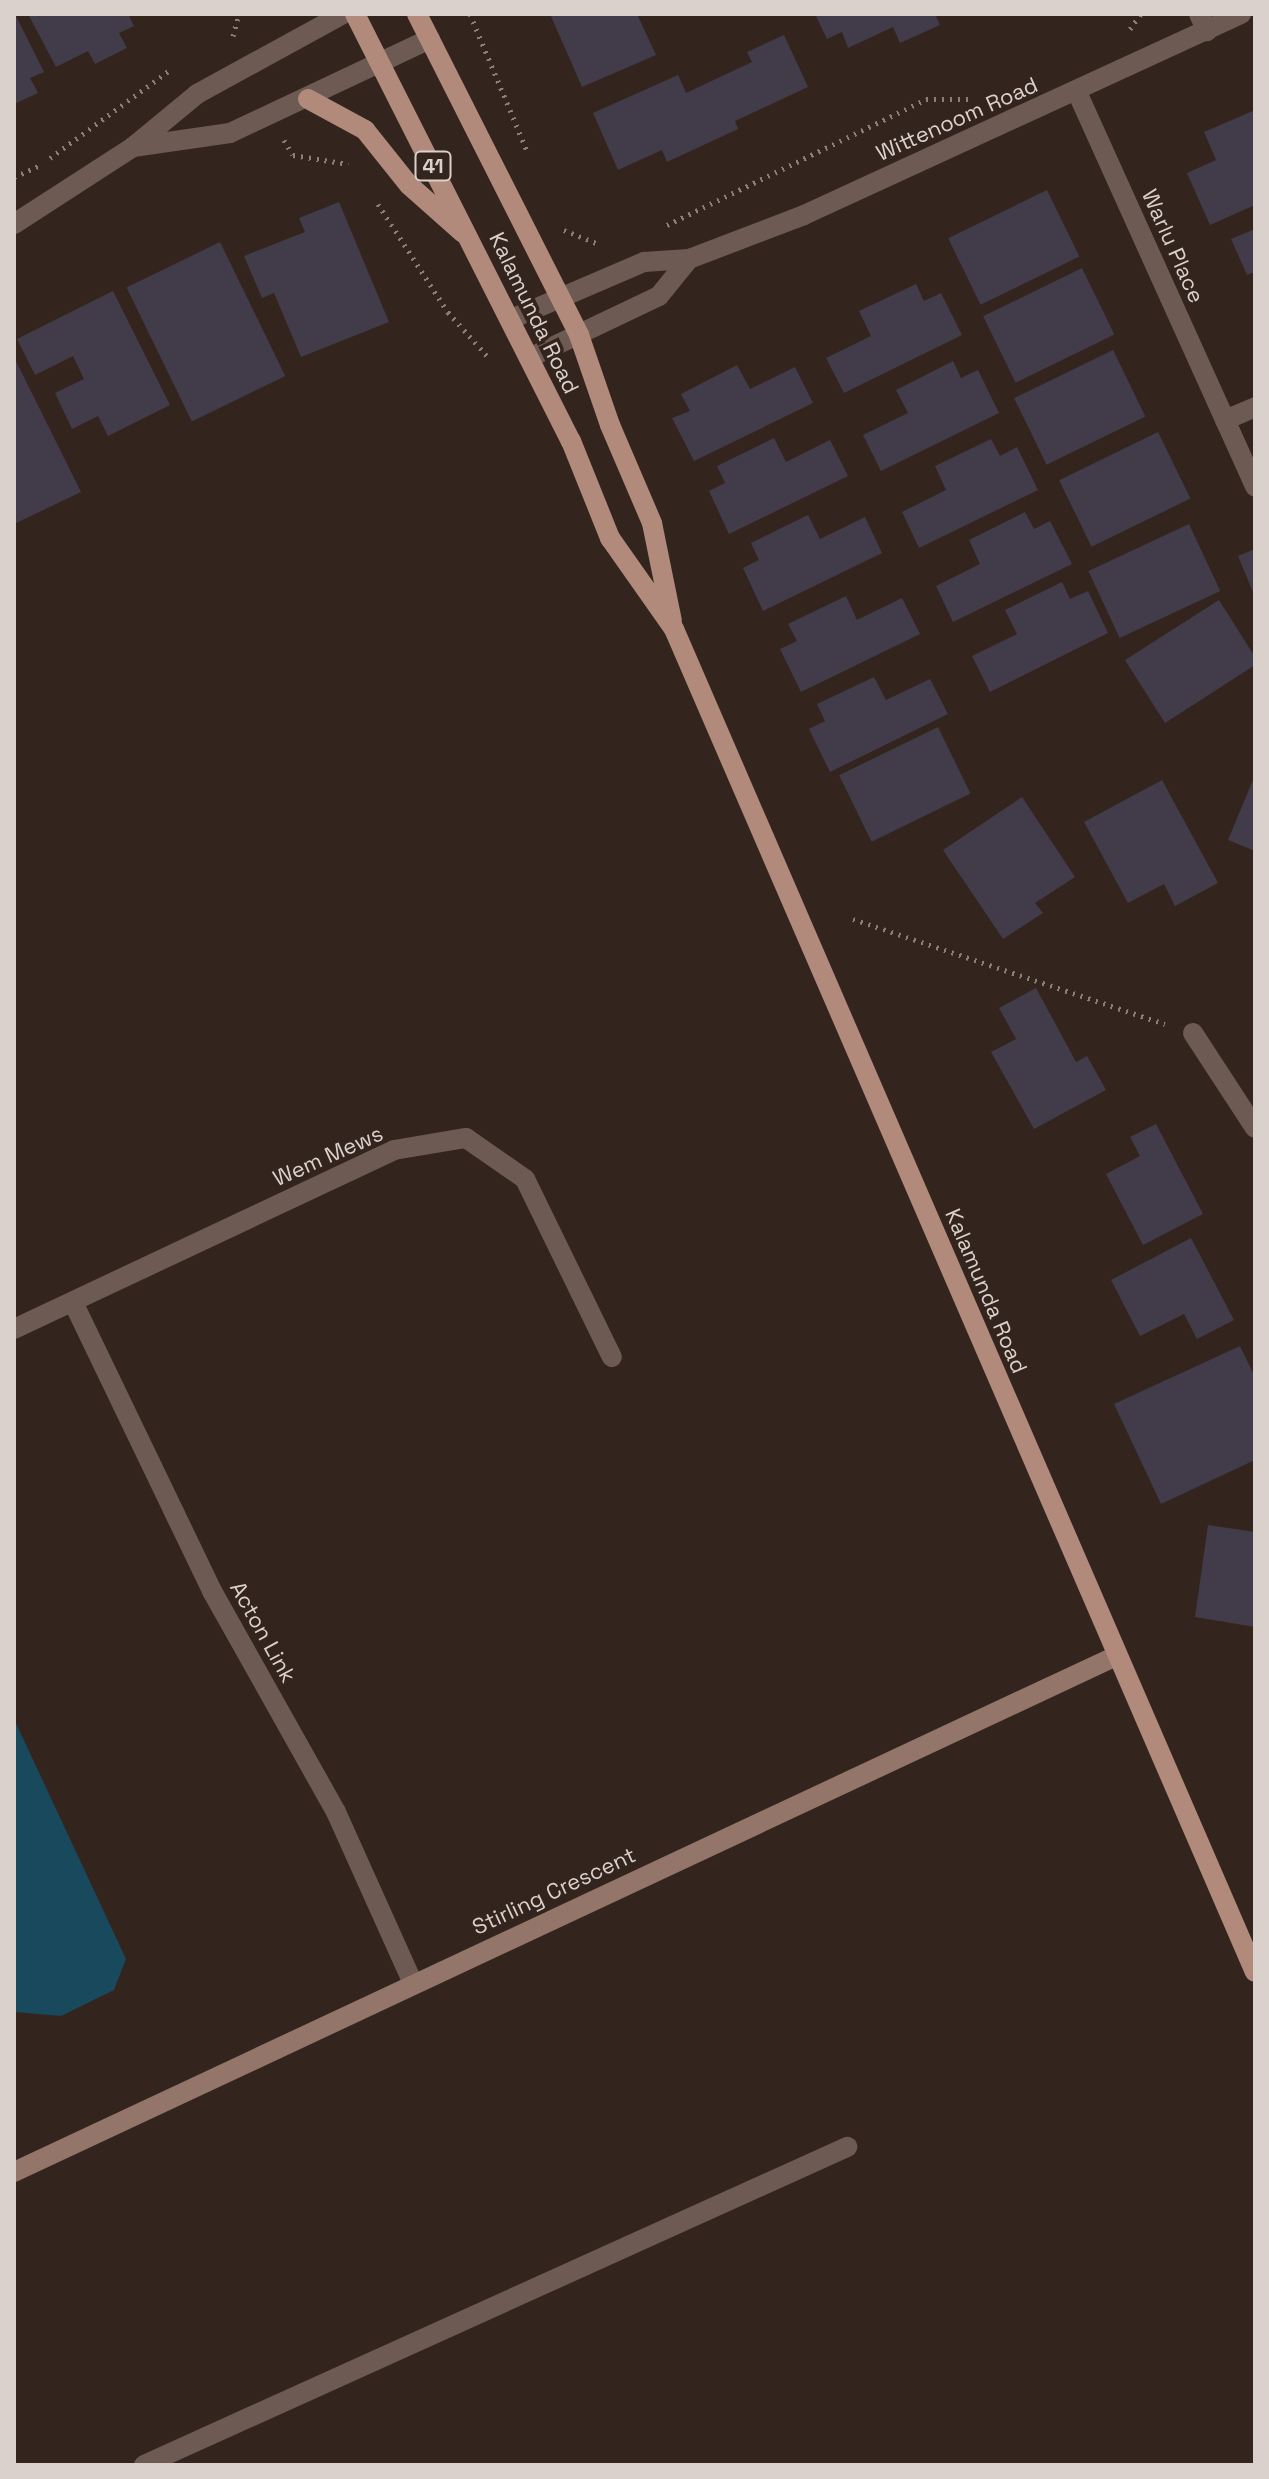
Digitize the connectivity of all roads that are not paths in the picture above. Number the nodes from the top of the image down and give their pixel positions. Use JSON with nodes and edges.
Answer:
{"nodes":[{"id":1,"x":343,"y":14,"type":"edge"},
{"id":2,"x":355,"y":14,"type":"edge"},
{"id":3,"x":417,"y":14,"type":"edge"},
{"id":4,"x":1241,"y":14,"type":"edge"},
{"id":5,"x":1203,"y":22,"type":"edge"},
{"id":6,"x":430,"y":39,"type":"junction"},
{"id":7,"x":381,"y":66,"type":"junction"},
{"id":8,"x":1077,"y":92,"type":"junction"},
{"id":9,"x":308,"y":99,"type":"junction"},
{"id":10,"x":133,"y":147,"type":"junction"},
{"id":11,"x":14,"y":224,"type":"edge"},
{"id":12,"x":472,"y":241,"type":"junction"},
{"id":13,"x":689,"y":259,"type":"junction"},
{"id":14,"x":561,"y":295,"type":"junction"},
{"id":15,"x":511,"y":319,"type":"junction"},
{"id":16,"x":579,"y":335,"type":"junction"},
{"id":17,"x":529,"y":358,"type":"junction"},
{"id":18,"x":1255,"y":407,"type":"edge"},
{"id":19,"x":1225,"y":420,"type":"junction"},
{"id":20,"x":1255,"y":487,"type":"edge"},
{"id":21,"x":674,"y":629,"type":"junction"},
{"id":22,"x":1193,"y":1033,"type":"road end"},
{"id":23,"x":1255,"y":1128,"type":"edge"},
{"id":24,"x":73,"y":1302,"type":"junction"},
{"id":25,"x":14,"y":1329,"type":"edge"},
{"id":26,"x":612,"y":1357,"type":"dead end"},
{"id":27,"x":1116,"y":1656,"type":"junction"},
{"id":28,"x":1250,"y":1947,"type":"edge"},
{"id":29,"x":1255,"y":1972,"type":"edge"},
{"id":30,"x":413,"y":1983,"type":"junction"},
{"id":31,"x":847,"y":2147,"type":"dead end"},
{"id":32,"x":14,"y":2172,"type":"edge"},
{"id":33,"x":144,"y":2465,"type":"edge"}],
"edges":[{"from":1,"to":10,"type":"street"},
{"from":2,"to":7,"type":"main road","name":"Kalamunda Road","number":"41"},
{"from":3,"to":6,"type":"main road","name":"Kalamunda Road","number":"41"},
{"from":4,"to":5,"type":"street","name":"Wittenoom Road"},
{"from":5,"to":8,"type":"street","name":"Wittenoom Road"},
{"from":6,"to":7,"type":"street"},
{"from":6,"to":14,"type":"main road","name":"Kalamunda Road","number":"41"},
{"from":7,"to":9,"type":"street"},
{"from":7,"to":12,"type":"main road","name":"Kalamunda Road","number":"41"},
{"from":8,"to":13,"type":"street","name":"Wittenoom Road"},
{"from":8,"to":19,"type":"street","name":"Warlu Place"},
{"from":9,"to":10,"type":"street"},
{"from":9,"to":12,"type":"main road"},
{"from":10,"to":11,"type":"street"},
{"from":12,"to":15,"type":"main road","name":"Kalamunda Road","number":"41"},
{"from":13,"to":14,"type":"street","name":"Wittenoom Road"},
{"from":13,"to":16,"type":"street"},
{"from":14,"to":15,"type":"street","name":"Wittenoom Road"},
{"from":14,"to":16,"type":"main road","name":"Kalamunda Road","number":"41"},
{"from":15,"to":17,"type":"main road","name":"Kalamunda Road","number":"41"},
{"from":16,"to":17,"type":"street"},
{"from":16,"to":21,"type":"main road","name":"Kalamunda Road","number":"41"},
{"from":17,"to":21,"type":"main road","name":"Kalamunda Road","number":"41"},
{"from":18,"to":19,"type":"street"},
{"from":19,"to":20,"type":"street","name":"Warlu Place"},
{"from":21,"to":27,"type":"main road","name":"Kalamunda Road"},
{"from":22,"to":23,"type":"street"},
{"from":24,"to":25,"type":"street","name":"Wem Mews"},
{"from":24,"to":26,"type":"street","name":"Wem Mews"},
{"from":24,"to":30,"type":"street","name":"Acton Link"},
{"from":27,"to":28,"type":"main road","name":"Kalamunda Road"},
{"from":27,"to":30,"type":"main road","name":"Stirling Crescent"},
{"from":28,"to":29,"type":"main road","name":"Kalamunda Road"},
{"from":30,"to":32,"type":"main road","name":"Stirling Crescent"},
{"from":31,"to":33,"type":"street"}]}
